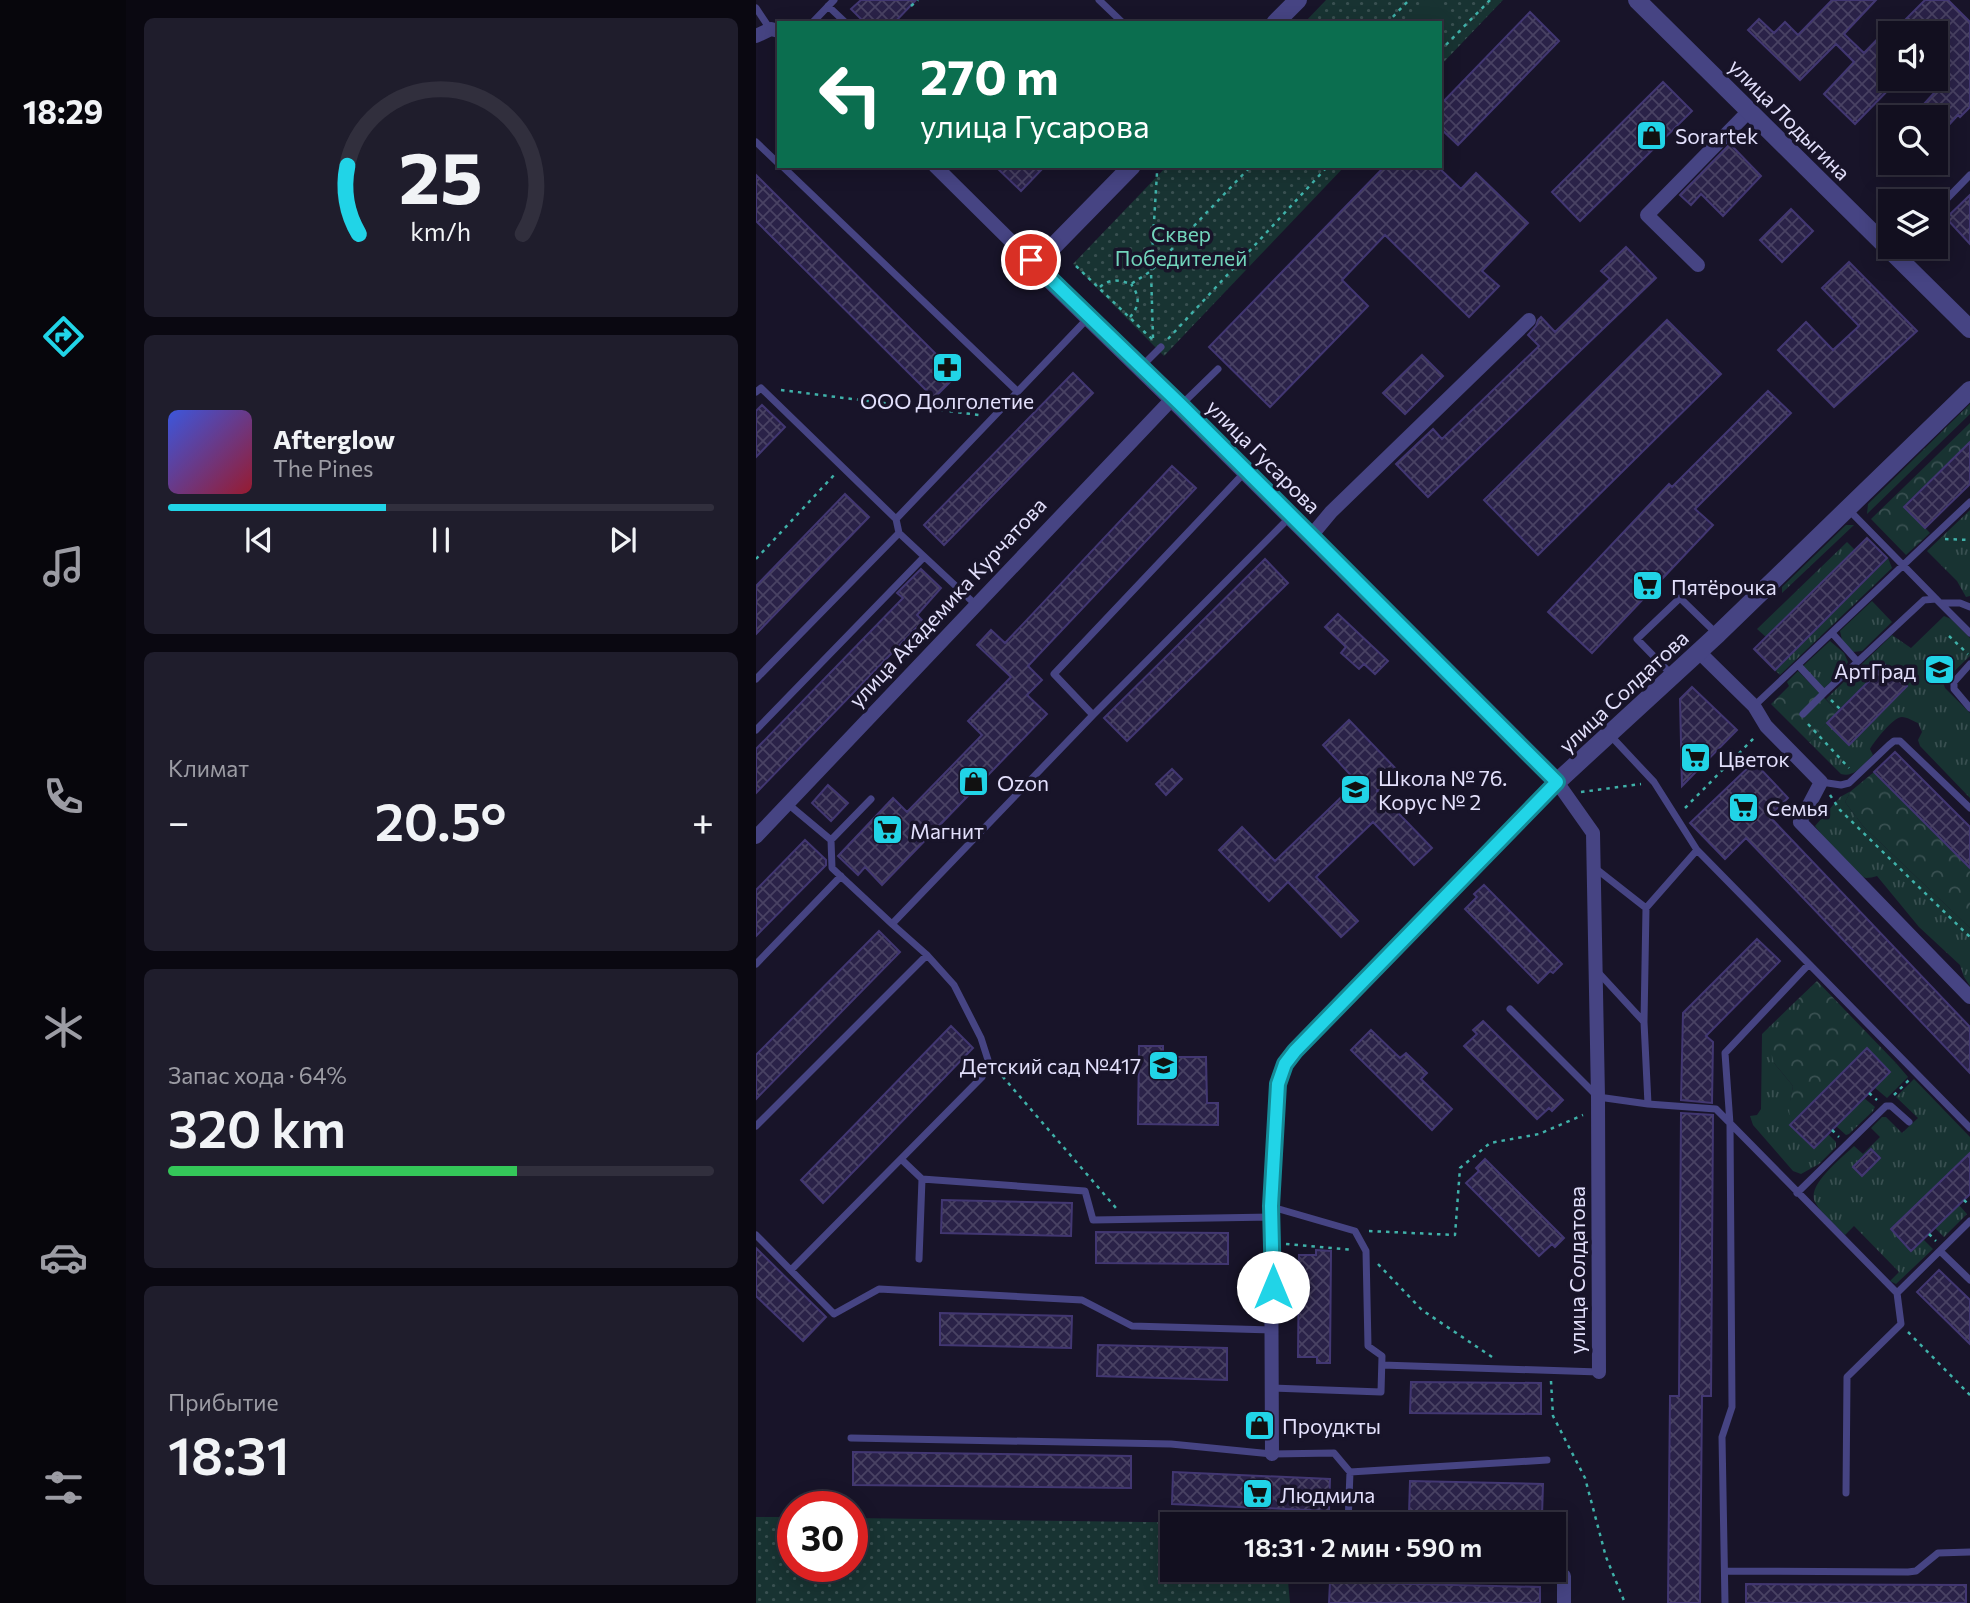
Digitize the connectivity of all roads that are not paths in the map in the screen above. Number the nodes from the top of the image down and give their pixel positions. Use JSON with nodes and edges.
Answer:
{"nodes":[{"id":1,"x":1100,"y":0,"type":"edge"},
{"id":2,"x":1298,"y":0,"type":"edge"},
{"id":3,"x":1637,"y":0,"type":"edge"},
{"id":4,"x":831,"y":3,"type":"edge"},
{"id":5,"x":756,"y":8,"type":"edge"},
{"id":6,"x":814,"y":21,"type":"edge"},
{"id":7,"x":844,"y":21,"type":"edge"},
{"id":8,"x":1121,"y":21,"type":"edge"},
{"id":9,"x":1277,"y":21,"type":"edge"},
{"id":10,"x":775,"y":30,"type":"edge"},
{"id":11,"x":756,"y":36,"type":"edge"},
{"id":12,"x":1749,"y":111,"type":"junction"},
{"id":13,"x":756,"y":142,"type":"edge"},
{"id":14,"x":777,"y":162,"type":"edge"},
{"id":15,"x":783,"y":168,"type":"edge"},
{"id":16,"x":937,"y":168,"type":"edge"},
{"id":17,"x":1130,"y":168,"type":"edge"},
{"id":18,"x":1970,"y":175,"type":"edge"},
{"id":19,"x":1948,"y":198,"type":"edge"},
{"id":20,"x":1878,"y":233,"type":"edge"},
{"id":21,"x":1904,"y":259,"type":"edge"},
{"id":22,"x":1035,"y":265,"type":"junction"},
{"id":23,"x":1698,"y":265,"type":"dead end"},
{"id":24,"x":1089,"y":317,"type":"junction"},
{"id":25,"x":1529,"y":320,"type":"dead end"},
{"id":26,"x":1970,"y":329,"type":"edge"},
{"id":27,"x":1161,"y":347,"type":"road end"},
{"id":28,"x":1141,"y":368,"type":"junction"},
{"id":29,"x":1218,"y":369,"type":"dead end"},
{"id":30,"x":758,"y":390,"type":"edge"},
{"id":31,"x":1970,"y":390,"type":"edge"},
{"id":32,"x":1017,"y":391,"type":"junction"},
{"id":33,"x":1177,"y":402,"type":"junction"},
{"id":34,"x":1246,"y":471,"type":"junction"},
{"id":35,"x":1970,"y":502,"type":"edge"},
{"id":36,"x":1847,"y":509,"type":"junction"},
{"id":37,"x":1291,"y":516,"type":"junction"},
{"id":38,"x":896,"y":519,"type":"junction"},
{"id":39,"x":899,"y":533,"type":"junction"},
{"id":40,"x":1311,"y":536,"type":"junction"},
{"id":41,"x":924,"y":557,"type":"junction"},
{"id":42,"x":1903,"y":566,"type":"junction"},
{"id":43,"x":1938,"y":601,"type":"junction"},
{"id":44,"x":975,"y":604,"type":"junction"},
{"id":45,"x":1970,"y":607,"type":"edge"},
{"id":46,"x":1832,"y":633,"type":"junction"},
{"id":47,"x":1970,"y":633,"type":"edge"},
{"id":48,"x":1718,"y":634,"type":"junction"},
{"id":49,"x":1699,"y":652,"type":"junction"},
{"id":50,"x":1857,"y":661,"type":"junction"},
{"id":51,"x":1970,"y":664,"type":"edge"},
{"id":52,"x":1798,"y":665,"type":"junction"},
{"id":53,"x":1673,"y":676,"type":"junction"},
{"id":54,"x":756,"y":679,"type":"edge"},
{"id":55,"x":1824,"y":693,"type":"junction"},
{"id":56,"x":1754,"y":706,"type":"junction"},
{"id":57,"x":1970,"y":708,"type":"edge"},
{"id":58,"x":1093,"y":715,"type":"junction"},
{"id":59,"x":1803,"y":715,"type":"road end"},
{"id":60,"x":756,"y":730,"type":"edge"},
{"id":61,"x":1609,"y":734,"type":"junction"},
{"id":62,"x":1557,"y":782,"type":"junction"},
{"id":63,"x":1821,"y":782,"type":"junction"},
{"id":64,"x":871,"y":799,"type":"dead end"},
{"id":65,"x":788,"y":804,"type":"junction"},
{"id":66,"x":1970,"y":808,"type":"edge"},
{"id":67,"x":757,"y":834,"type":"edge"},
{"id":68,"x":831,"y":841,"type":"junction"},
{"id":69,"x":1697,"y":850,"type":"junction"},
{"id":70,"x":1593,"y":866,"type":"junction"},
{"id":71,"x":841,"y":876,"type":"junction"},
{"id":72,"x":1646,"y":908,"type":"junction"},
{"id":73,"x":892,"y":924,"type":"junction"},
{"id":74,"x":927,"y":955,"type":"junction"},
{"id":75,"x":756,"y":964,"type":"edge"},
{"id":76,"x":1809,"y":964,"type":"junction"},
{"id":77,"x":1594,"y":968,"type":"junction"},
{"id":78,"x":1970,"y":998,"type":"edge"},
{"id":79,"x":1510,"y":1009,"type":"dead end"},
{"id":80,"x":1644,"y":1021,"type":"junction"},
{"id":81,"x":1598,"y":1103,"type":"junction"},
{"id":82,"x":1648,"y":1104,"type":"junction"},
{"id":83,"x":1909,"y":1122,"type":"dead end"},
{"id":84,"x":1730,"y":1124,"type":"junction"},
{"id":85,"x":756,"y":1126,"type":"edge"},
{"id":86,"x":1970,"y":1128,"type":"edge"},
{"id":87,"x":901,"y":1159,"type":"junction"},
{"id":88,"x":922,"y":1180,"type":"junction"},
{"id":89,"x":1797,"y":1192,"type":"junction"},
{"id":90,"x":1272,"y":1212,"type":"junction"},
{"id":91,"x":1970,"y":1221,"type":"edge"},
{"id":92,"x":756,"y":1235,"type":"edge"},
{"id":93,"x":1940,"y":1251,"type":"junction"},
{"id":94,"x":919,"y":1259,"type":"dead end"},
{"id":95,"x":791,"y":1270,"type":"junction"},
{"id":96,"x":1970,"y":1280,"type":"edge"},
{"id":97,"x":1896,"y":1293,"type":"junction"},
{"id":98,"x":1273,"y":1330,"type":"junction"},
{"id":99,"x":1382,"y":1365,"type":"junction"},
{"id":100,"x":1600,"y":1372,"type":"joint"},
{"id":101,"x":1272,"y":1388,"type":"junction"},
{"id":102,"x":851,"y":1438,"type":"dead end"},
{"id":103,"x":1272,"y":1454,"type":"junction"},
{"id":104,"x":1547,"y":1460,"type":"dead end"},
{"id":105,"x":1350,"y":1472,"type":"junction"},
{"id":106,"x":1846,"y":1493,"type":"dead end"},
{"id":107,"x":1348,"y":1512,"type":"edge"},
{"id":108,"x":1970,"y":1552,"type":"edge"},
{"id":109,"x":1724,"y":1571,"type":"junction"},
{"id":110,"x":1564,"y":1582,"type":"edge"},
{"id":111,"x":1564,"y":1603,"type":"edge"},
{"id":112,"x":1725,"y":1603,"type":"edge"}],
"edges":[{"from":1,"to":8,"type":"lane"},
{"from":2,"to":9,"type":"street"},
{"from":3,"to":12,"type":"street","name":"улица Лодыгина"},
{"from":4,"to":6,"type":"lane"},
{"from":4,"to":7,"type":"lane"},
{"from":5,"to":10,"type":"lane"},
{"from":10,"to":11,"type":"street"},
{"from":12,"to":20,"type":"street","name":"улица Лодыгина"},
{"from":12,"to":23,"type":"street"},
{"from":13,"to":14,"type":"lane"},
{"from":15,"to":32,"type":"lane"},
{"from":16,"to":22,"type":"street","name":"улица Гусарова"},
{"from":17,"to":22,"type":"street"},
{"from":18,"to":19,"type":"lane"},
{"from":21,"to":26,"type":"street","name":"улица Лодыгина"},
{"from":22,"to":24,"type":"street","name":"улица Гусарова"},
{"from":24,"to":28,"type":"street","name":"улица Гусарова"},
{"from":24,"to":32,"type":"lane"},
{"from":25,"to":40,"type":"street"},
{"from":27,"to":28,"type":"lane"},
{"from":28,"to":33,"type":"street","name":"улица Гусарова"},
{"from":29,"to":33,"type":"lane"},
{"from":30,"to":38,"type":"lane"},
{"from":31,"to":36,"type":"street","name":"улица Солдатова"},
{"from":32,"to":38,"type":"lane"},
{"from":33,"to":34,"type":"street","name":"улица Гусарова"},
{"from":33,"to":44,"type":"street","name":"улица Академика Курчатова"},
{"from":34,"to":37,"type":"street","name":"улица Гусарова"},
{"from":34,"to":58,"type":"lane"},
{"from":35,"to":42,"type":"lane"},
{"from":36,"to":42,"type":"lane"},
{"from":36,"to":48,"type":"street","name":"улица Солдатова"},
{"from":37,"to":40,"type":"street","name":"улица Гусарова"},
{"from":37,"to":58,"type":"lane"},
{"from":38,"to":39,"type":"lane"},
{"from":39,"to":41,"type":"lane"},
{"from":39,"to":54,"type":"lane"},
{"from":40,"to":62,"type":"street","name":"улица Гусарова"},
{"from":41,"to":44,"type":"lane"},
{"from":41,"to":60,"type":"lane"},
{"from":42,"to":43,"type":"lane"},
{"from":42,"to":46,"type":"lane"},
{"from":43,"to":45,"type":"lane"},
{"from":43,"to":47,"type":"lane"},
{"from":43,"to":50,"type":"lane"},
{"from":44,"to":65,"type":"street","name":"улица Академика Курчатова"},
{"from":46,"to":50,"type":"lane"},
{"from":46,"to":52,"type":"lane"},
{"from":48,"to":49,"type":"street","name":"улица Солдатова"},
{"from":48,"to":53,"type":"lane"},
{"from":49,"to":53,"type":"street","name":"улица Солдатова"},
{"from":49,"to":56,"type":"street"},
{"from":50,"to":55,"type":"lane"},
{"from":51,"to":57,"type":"lane"},
{"from":52,"to":55,"type":"lane"},
{"from":52,"to":56,"type":"lane"},
{"from":53,"to":61,"type":"street","name":"улица Солдатова"},
{"from":55,"to":59,"type":"lane"},
{"from":56,"to":63,"type":"street"},
{"from":58,"to":73,"type":"lane"},
{"from":61,"to":62,"type":"street","name":"улица Солдатова"},
{"from":61,"to":69,"type":"lane"},
{"from":62,"to":70,"type":"street","name":"улица Солдатова"},
{"from":62,"to":90,"type":"street"},
{"from":63,"to":66,"type":"lane"},
{"from":63,"to":78,"type":"street"},
{"from":64,"to":68,"type":"lane"},
{"from":65,"to":67,"type":"street","name":"улица Академика Курчатова"},
{"from":65,"to":68,"type":"lane"},
{"from":68,"to":71,"type":"lane"},
{"from":69,"to":72,"type":"lane"},
{"from":69,"to":76,"type":"lane"},
{"from":70,"to":72,"type":"lane"},
{"from":70,"to":77,"type":"street","name":"улица Солдатова"},
{"from":71,"to":73,"type":"lane"},
{"from":71,"to":75,"type":"lane"},
{"from":72,"to":80,"type":"lane"},
{"from":73,"to":74,"type":"lane"},
{"from":74,"to":85,"type":"lane"},
{"from":74,"to":87,"type":"lane"},
{"from":76,"to":84,"type":"lane"},
{"from":76,"to":86,"type":"lane"},
{"from":77,"to":80,"type":"lane"},
{"from":77,"to":81,"type":"street","name":"улица Солдатова"},
{"from":79,"to":81,"type":"lane"},
{"from":80,"to":82,"type":"lane"},
{"from":81,"to":82,"type":"lane"},
{"from":81,"to":100,"type":"street","name":"улица Солдатова"},
{"from":82,"to":84,"type":"lane"},
{"from":83,"to":89,"type":"lane"},
{"from":84,"to":89,"type":"lane"},
{"from":84,"to":109,"type":"lane"},
{"from":87,"to":88,"type":"lane"},
{"from":87,"to":95,"type":"lane"},
{"from":88,"to":90,"type":"lane"},
{"from":88,"to":94,"type":"lane"},
{"from":89,"to":97,"type":"lane"},
{"from":90,"to":98,"type":"street"},
{"from":90,"to":99,"type":"lane"},
{"from":91,"to":93,"type":"lane"},
{"from":92,"to":95,"type":"lane"},
{"from":93,"to":96,"type":"lane"},
{"from":93,"to":97,"type":"lane"},
{"from":95,"to":98,"type":"lane"},
{"from":97,"to":106,"type":"lane"},
{"from":98,"to":101,"type":"street"},
{"from":99,"to":100,"type":"lane"},
{"from":99,"to":101,"type":"lane"},
{"from":101,"to":103,"type":"street"},
{"from":102,"to":103,"type":"lane"},
{"from":103,"to":105,"type":"lane"},
{"from":104,"to":105,"type":"lane"},
{"from":105,"to":107,"type":"lane"},
{"from":108,"to":109,"type":"lane"},
{"from":109,"to":112,"type":"lane"},
{"from":110,"to":111,"type":"street"}]}
